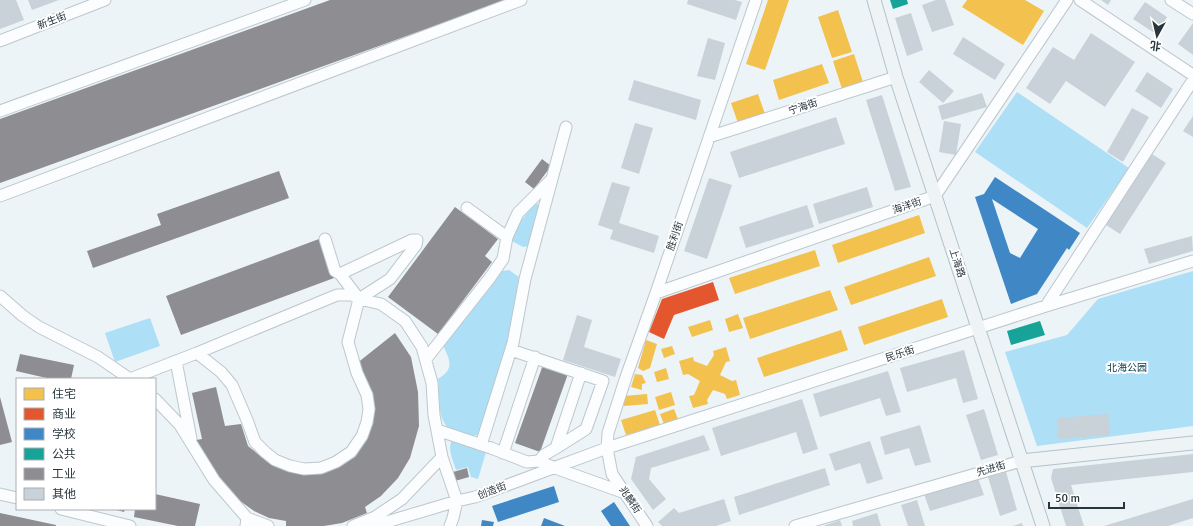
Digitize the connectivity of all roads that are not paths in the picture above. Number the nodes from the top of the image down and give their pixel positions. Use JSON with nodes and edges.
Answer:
{"nodes":[{"id":1,"x":105,"y":0,"type":"edge"},
{"id":2,"x":305,"y":0,"type":"edge"},
{"id":3,"x":521,"y":0,"type":"edge"},
{"id":4,"x":756,"y":0,"type":"edge"},
{"id":5,"x":874,"y":0,"type":"edge"},
{"id":6,"x":1067,"y":0,"type":"edge"},
{"id":7,"x":1080,"y":0,"type":"edge"},
{"id":8,"x":1171,"y":0,"type":"edge"},
{"id":9,"x":1193,"y":14,"type":"edge"},
{"id":10,"x":0,"y":41,"type":"edge"},
{"id":11,"x":1193,"y":75,"type":"edge"},
{"id":12,"x":896,"y":77,"type":"junction"},
{"id":13,"x":1193,"y":80,"type":"edge"},
{"id":14,"x":0,"y":111,"type":"edge"},
{"id":15,"x":566,"y":127,"type":"dead end"},
{"id":16,"x":709,"y":137,"type":"junction"},
{"id":17,"x":552,"y":180,"type":"junction"},
{"id":18,"x":0,"y":196,"type":"edge"},
{"id":19,"x":935,"y":196,"type":"junction"},
{"id":20,"x":467,"y":208,"type":"dead end"},
{"id":21,"x":507,"y":237,"type":"junction"},
{"id":22,"x":325,"y":239,"type":"dead end"},
{"id":23,"x":1193,"y":261,"type":"edge"},
{"id":24,"x":340,"y":274,"type":"junction"},
{"id":25,"x":656,"y":293,"type":"junction"},
{"id":26,"x":0,"y":296,"type":"edge"},
{"id":27,"x":359,"y":299,"type":"junction"},
{"id":28,"x":1046,"y":306,"type":"junction"},
{"id":29,"x":978,"y":328,"type":"junction"},
{"id":30,"x":511,"y":350,"type":"junction"},
{"id":31,"x":196,"y":353,"type":"junction"},
{"id":32,"x":535,"y":357,"type":"junction"},
{"id":33,"x":426,"y":359,"type":"junction"},
{"id":34,"x":176,"y":361,"type":"junction"},
{"id":35,"x":581,"y":373,"type":"junction"},
{"id":36,"x":129,"y":378,"type":"edge"},
{"id":37,"x":133,"y":378,"type":"edge"},
{"id":38,"x":156,"y":400,"type":"edge"},
{"id":39,"x":437,"y":430,"type":"junction"},
{"id":40,"x":1193,"y":443,"type":"edge"},
{"id":41,"x":192,"y":445,"type":"junction"},
{"id":42,"x":481,"y":445,"type":"junction"},
{"id":43,"x":556,"y":448,"type":"junction"},
{"id":44,"x":608,"y":448,"type":"junction"},
{"id":45,"x":504,"y":453,"type":"junction"},
{"id":46,"x":442,"y":457,"type":"junction"},
{"id":47,"x":539,"y":461,"type":"junction"},
{"id":48,"x":1021,"y":461,"type":"junction"},
{"id":49,"x":555,"y":468,"type":"junction"},
{"id":50,"x":612,"y":474,"type":"joint"},
{"id":51,"x":625,"y":493,"type":"junction"},
{"id":52,"x":0,"y":494,"type":"edge"},
{"id":53,"x":16,"y":498,"type":"edge"},
{"id":54,"x":457,"y":501,"type":"junction"},
{"id":55,"x":65,"y":510,"type":"edge"},
{"id":56,"x":247,"y":522,"type":"edge"},
{"id":57,"x":130,"y":526,"type":"edge"},
{"id":58,"x":268,"y":526,"type":"edge"},
{"id":59,"x":353,"y":526,"type":"edge"},
{"id":60,"x":373,"y":526,"type":"edge"},
{"id":61,"x":450,"y":526,"type":"edge"},
{"id":62,"x":647,"y":526,"type":"edge"},
{"id":63,"x":795,"y":526,"type":"edge"},
{"id":64,"x":1043,"y":526,"type":"edge"}],
"edges":[{"from":1,"to":10,"type":"street","name":"新生街"},
{"from":2,"to":14,"type":"street"},
{"from":3,"to":18,"type":"street"},
{"from":4,"to":16,"type":"street","name":"胜利街"},
{"from":5,"to":12,"type":"main road","name":"上海路"},
{"from":6,"to":19,"type":"street","name":"海洋街"},
{"from":7,"to":11,"type":"street"},
{"from":8,"to":9,"type":"street"},
{"from":12,"to":16,"type":"street","name":"宁海街"},
{"from":12,"to":19,"type":"main road","name":"上海路"},
{"from":13,"to":28,"type":"street"},
{"from":15,"to":17,"type":"street"},
{"from":16,"to":25,"type":"street","name":"胜利街"},
{"from":17,"to":21,"type":"street"},
{"from":17,"to":30,"type":"street"},
{"from":19,"to":25,"type":"street","name":"海洋街"},
{"from":19,"to":29,"type":"main road","name":"上海路"},
{"from":20,"to":21,"type":"street"},
{"from":21,"to":33,"type":"street"},
{"from":22,"to":24,"type":"street"},
{"from":23,"to":28,"type":"street","name":"民乐街"},
{"from":24,"to":27,"type":"street"},
{"from":24,"to":27,"type":"street"},
{"from":25,"to":44,"type":"street","name":"胜利街"},
{"from":26,"to":36,"type":"street"},
{"from":27,"to":31,"type":"street"},
{"from":27,"to":31,"type":"street"},
{"from":27,"to":33,"type":"street"},
{"from":28,"to":29,"type":"street","name":"民乐街"},
{"from":29,"to":44,"type":"street","name":"民乐街"},
{"from":29,"to":48,"type":"main road","name":"上海路"},
{"from":30,"to":32,"type":"street"},
{"from":30,"to":42,"type":"street"},
{"from":31,"to":34,"type":"street"},
{"from":32,"to":35,"type":"street"},
{"from":32,"to":45,"type":"street"},
{"from":33,"to":39,"type":"street"},
{"from":34,"to":37,"type":"street"},
{"from":34,"to":41,"type":"street"},
{"from":35,"to":43,"type":"street"},
{"from":35,"to":43,"type":"street"},
{"from":38,"to":41,"type":"street"},
{"from":39,"to":42,"type":"street"},
{"from":39,"to":46,"type":"street"},
{"from":40,"to":48,"type":"main road","name":"先进街"},
{"from":41,"to":56,"type":"street"},
{"from":42,"to":45,"type":"street"},
{"from":43,"to":47,"type":"street"},
{"from":44,"to":49,"type":"street","name":"创造街"},
{"from":44,"to":50,"type":"street","name":"胜利街"},
{"from":45,"to":47,"type":"street"},
{"from":46,"to":54,"type":"street"},
{"from":46,"to":59,"type":"street"},
{"from":47,"to":49,"type":"street"},
{"from":48,"to":63,"type":"street","name":"先进街"},
{"from":48,"to":64,"type":"main road","name":"上海路"},
{"from":49,"to":51,"type":"street"},
{"from":49,"to":54,"type":"street","name":"创造街"},
{"from":50,"to":51,"type":"street","name":"兆麟街"},
{"from":51,"to":62,"type":"street","name":"兆麟街"},
{"from":52,"to":53,"type":"street"},
{"from":54,"to":60,"type":"street","name":"创造街"},
{"from":54,"to":61,"type":"street"},
{"from":55,"to":57,"type":"street"},
{"from":56,"to":58,"type":"street"}]}
